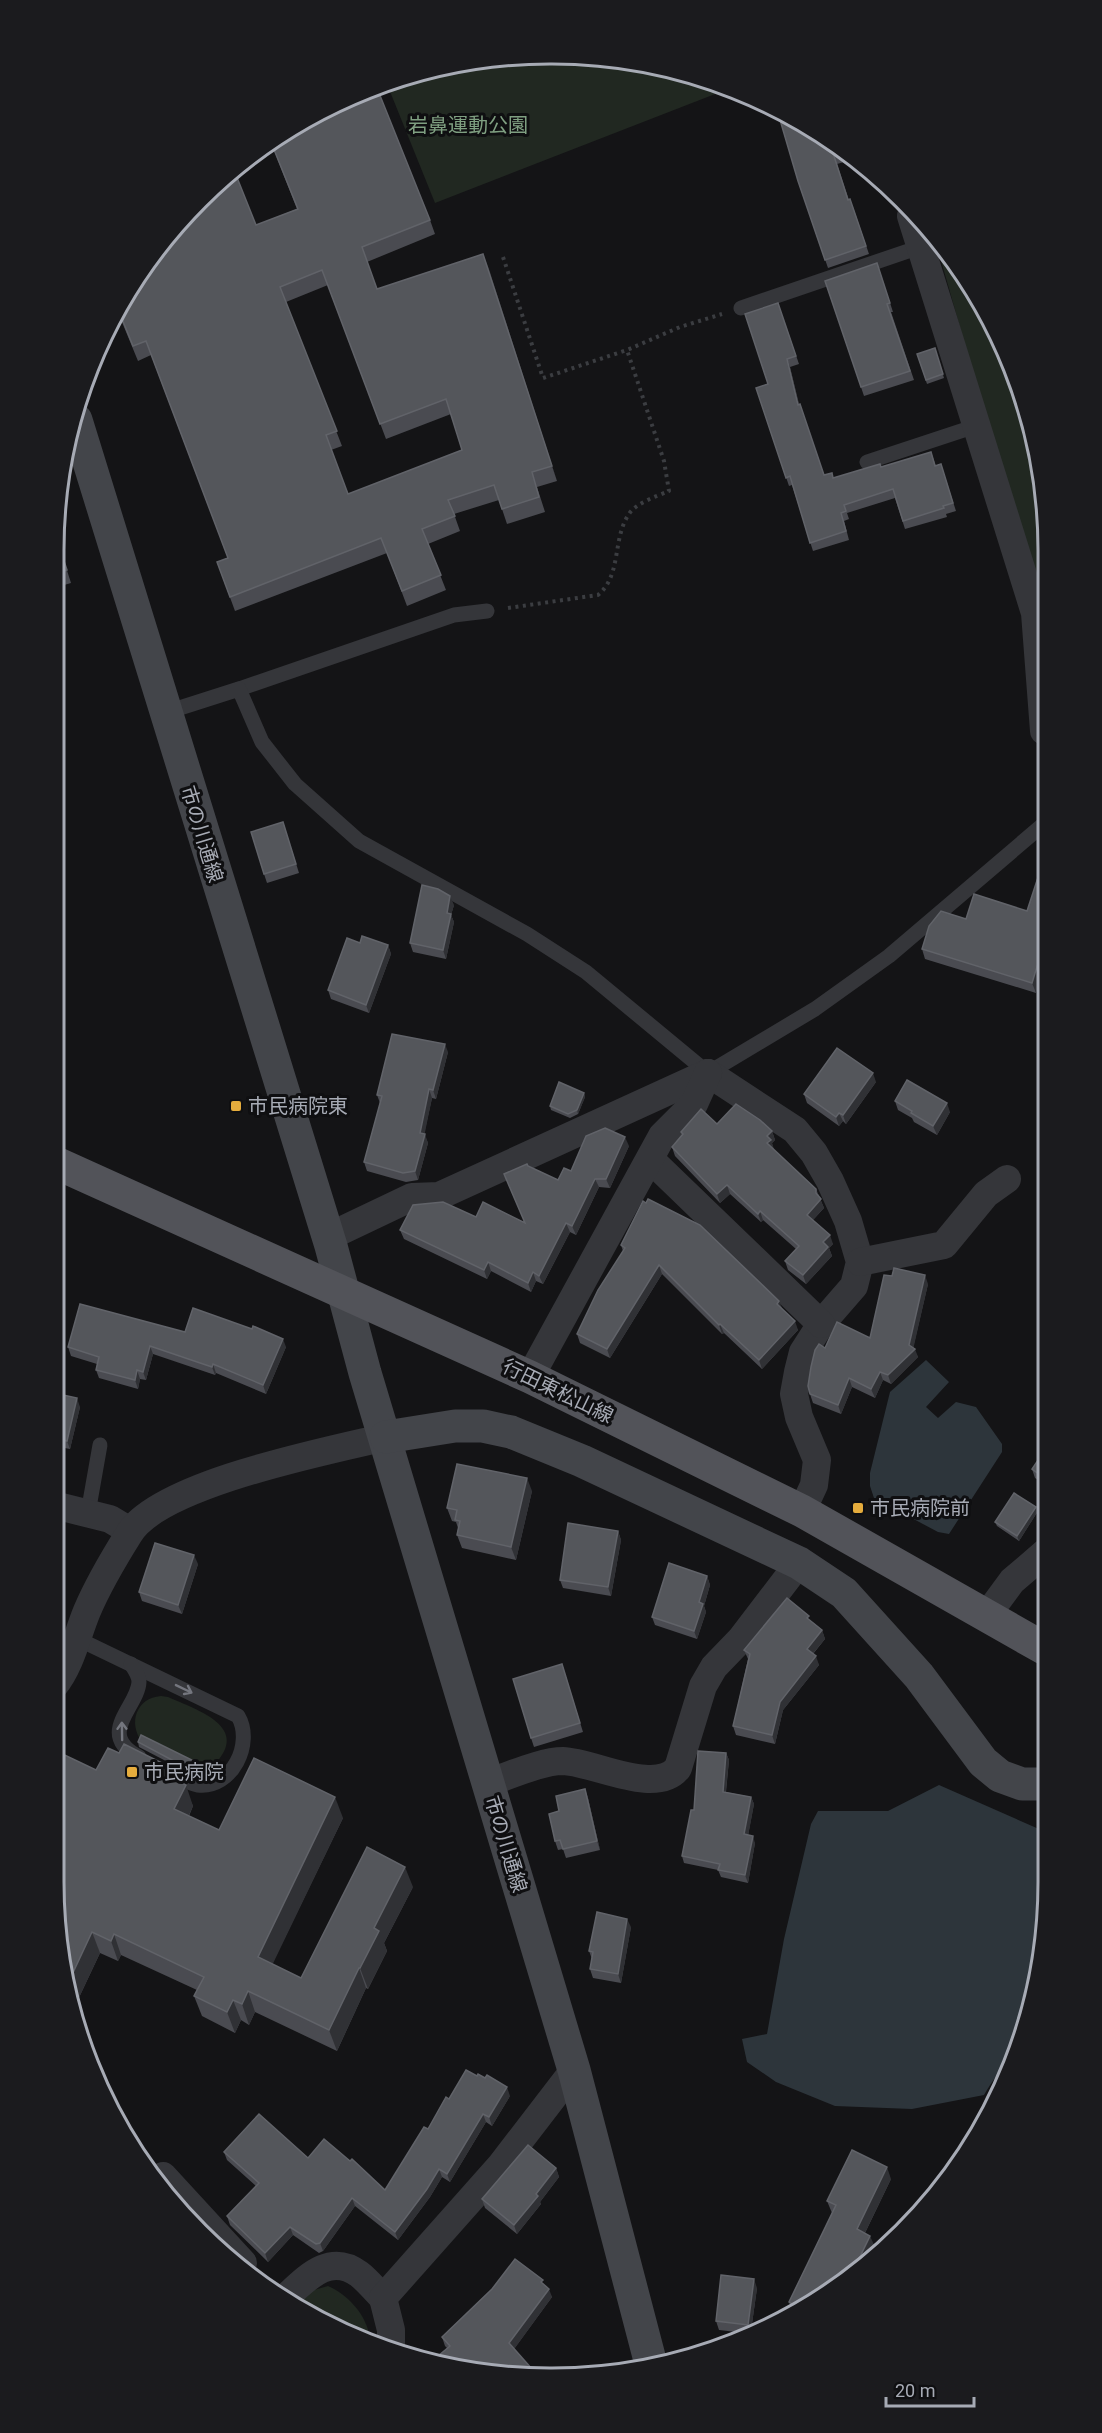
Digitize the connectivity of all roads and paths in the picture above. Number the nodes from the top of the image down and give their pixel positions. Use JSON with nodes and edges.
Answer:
{"nodes":[{"id":1,"x":914,"y":227,"type":"edge"},
{"id":2,"x":920,"y":247,"type":"junction"},
{"id":3,"x":503,"y":257,"type":"dead end"},
{"id":4,"x":741,"y":308,"type":"joint"},
{"id":5,"x":627,"y":350,"type":"junction"},
{"id":6,"x":975,"y":426,"type":"junction"},
{"id":7,"x":79,"y":432,"type":"edge"},
{"id":8,"x":867,"y":462,"type":"dead end"},
{"id":9,"x":487,"y":611,"type":"joint"},
{"id":10,"x":1038,"y":652,"type":"edge"},
{"id":11,"x":239,"y":689,"type":"junction"},
{"id":12,"x":164,"y":713,"type":"junction"},
{"id":13,"x":1038,"y":829,"type":"edge"},
{"id":14,"x":708,"y":1073,"type":"junction"},
{"id":15,"x":650,"y":1159,"type":"junction"},
{"id":16,"x":64,"y":1167,"type":"edge"},
{"id":17,"x":1007,"y":1179,"type":"dead end"},
{"id":18,"x":329,"y":1242,"type":"junction"},
{"id":19,"x":860,"y":1262,"type":"junction"},
{"id":20,"x":821,"y":1324,"type":"junction"},
{"id":21,"x":530,"y":1377,"type":"junction"},
{"id":22,"x":386,"y":1437,"type":"junction"},
{"id":23,"x":100,"y":1445,"type":"dead end"},
{"id":24,"x":64,"y":1507,"type":"edge"},
{"id":25,"x":802,"y":1511,"type":"junction"},
{"id":26,"x":88,"y":1513,"type":"junction"},
{"id":27,"x":130,"y":1531,"type":"junction"},
{"id":28,"x":1038,"y":1559,"type":"edge"},
{"id":29,"x":799,"y":1563,"type":"junction"},
{"id":30,"x":987,"y":1616,"type":"junction"},
{"id":31,"x":76,"y":1638,"type":"junction"},
{"id":32,"x":1038,"y":1645,"type":"edge"},
{"id":33,"x":131,"y":1664,"type":"junction"},
{"id":34,"x":64,"y":1668,"type":"edge"},
{"id":35,"x":487,"y":1783,"type":"junction"},
{"id":36,"x":1038,"y":1784,"type":"edge"},
{"id":37,"x":573,"y":2070,"type":"junction"},
{"id":38,"x":166,"y":2179,"type":"edge"},
{"id":39,"x":223,"y":2242,"type":"edge"},
{"id":40,"x":291,"y":2293,"type":"edge"},
{"id":41,"x":382,"y":2298,"type":"junction"},
{"id":42,"x":391,"y":2341,"type":"edge"},
{"id":43,"x":649,"y":2358,"type":"edge"}],
"edges":[{"from":1,"to":2,"type":"street"},
{"from":2,"to":4,"type":"lane"},
{"from":2,"to":6,"type":"street"},
{"from":3,"to":5,"type":"path"},
{"from":4,"to":5,"type":"path"},
{"from":5,"to":9,"type":"path"},
{"from":6,"to":8,"type":"lane"},
{"from":6,"to":10,"type":"street"},
{"from":7,"to":12,"type":"street","name":"市の川通線"},
{"from":9,"to":11,"type":"lane"},
{"from":11,"to":12,"type":"lane"},
{"from":11,"to":14,"type":"lane"},
{"from":12,"to":18,"type":"street","name":"市の川通線"},
{"from":13,"to":14,"type":"lane"},
{"from":14,"to":15,"type":"street"},
{"from":14,"to":18,"type":"street"},
{"from":14,"to":19,"type":"street"},
{"from":15,"to":20,"type":"street"},
{"from":15,"to":21,"type":"street"},
{"from":16,"to":21,"type":"main road","name":"行田東松山線"},
{"from":17,"to":19,"type":"street"},
{"from":18,"to":22,"type":"street","name":"市の川通線"},
{"from":19,"to":20,"type":"street"},
{"from":20,"to":25,"type":"street"},
{"from":21,"to":25,"type":"main road","name":"行田東松山線"},
{"from":22,"to":27,"type":"street"},
{"from":22,"to":29,"type":"street"},
{"from":22,"to":35,"type":"street","name":"市の川通線"},
{"from":23,"to":26,"type":"lane"},
{"from":24,"to":26,"type":"street"},
{"from":25,"to":30,"type":"main road","name":"行田東松山線"},
{"from":26,"to":27,"type":"street"},
{"from":27,"to":31,"type":"street"},
{"from":28,"to":30,"type":"street"},
{"from":29,"to":35,"type":"street"},
{"from":29,"to":36,"type":"street"},
{"from":30,"to":32,"type":"main road","name":"行田東松山線"},
{"from":31,"to":33,"type":"lane"},
{"from":31,"to":34,"type":"street"},
{"from":33,"to":33,"type":"lane","one_way":true},
{"from":35,"to":37,"type":"street","name":"市の川通線"},
{"from":37,"to":41,"type":"street"},
{"from":37,"to":43,"type":"street","name":"市の川通線"},
{"from":38,"to":39,"type":"street"},
{"from":40,"to":41,"type":"street"},
{"from":41,"to":42,"type":"street"}]}
